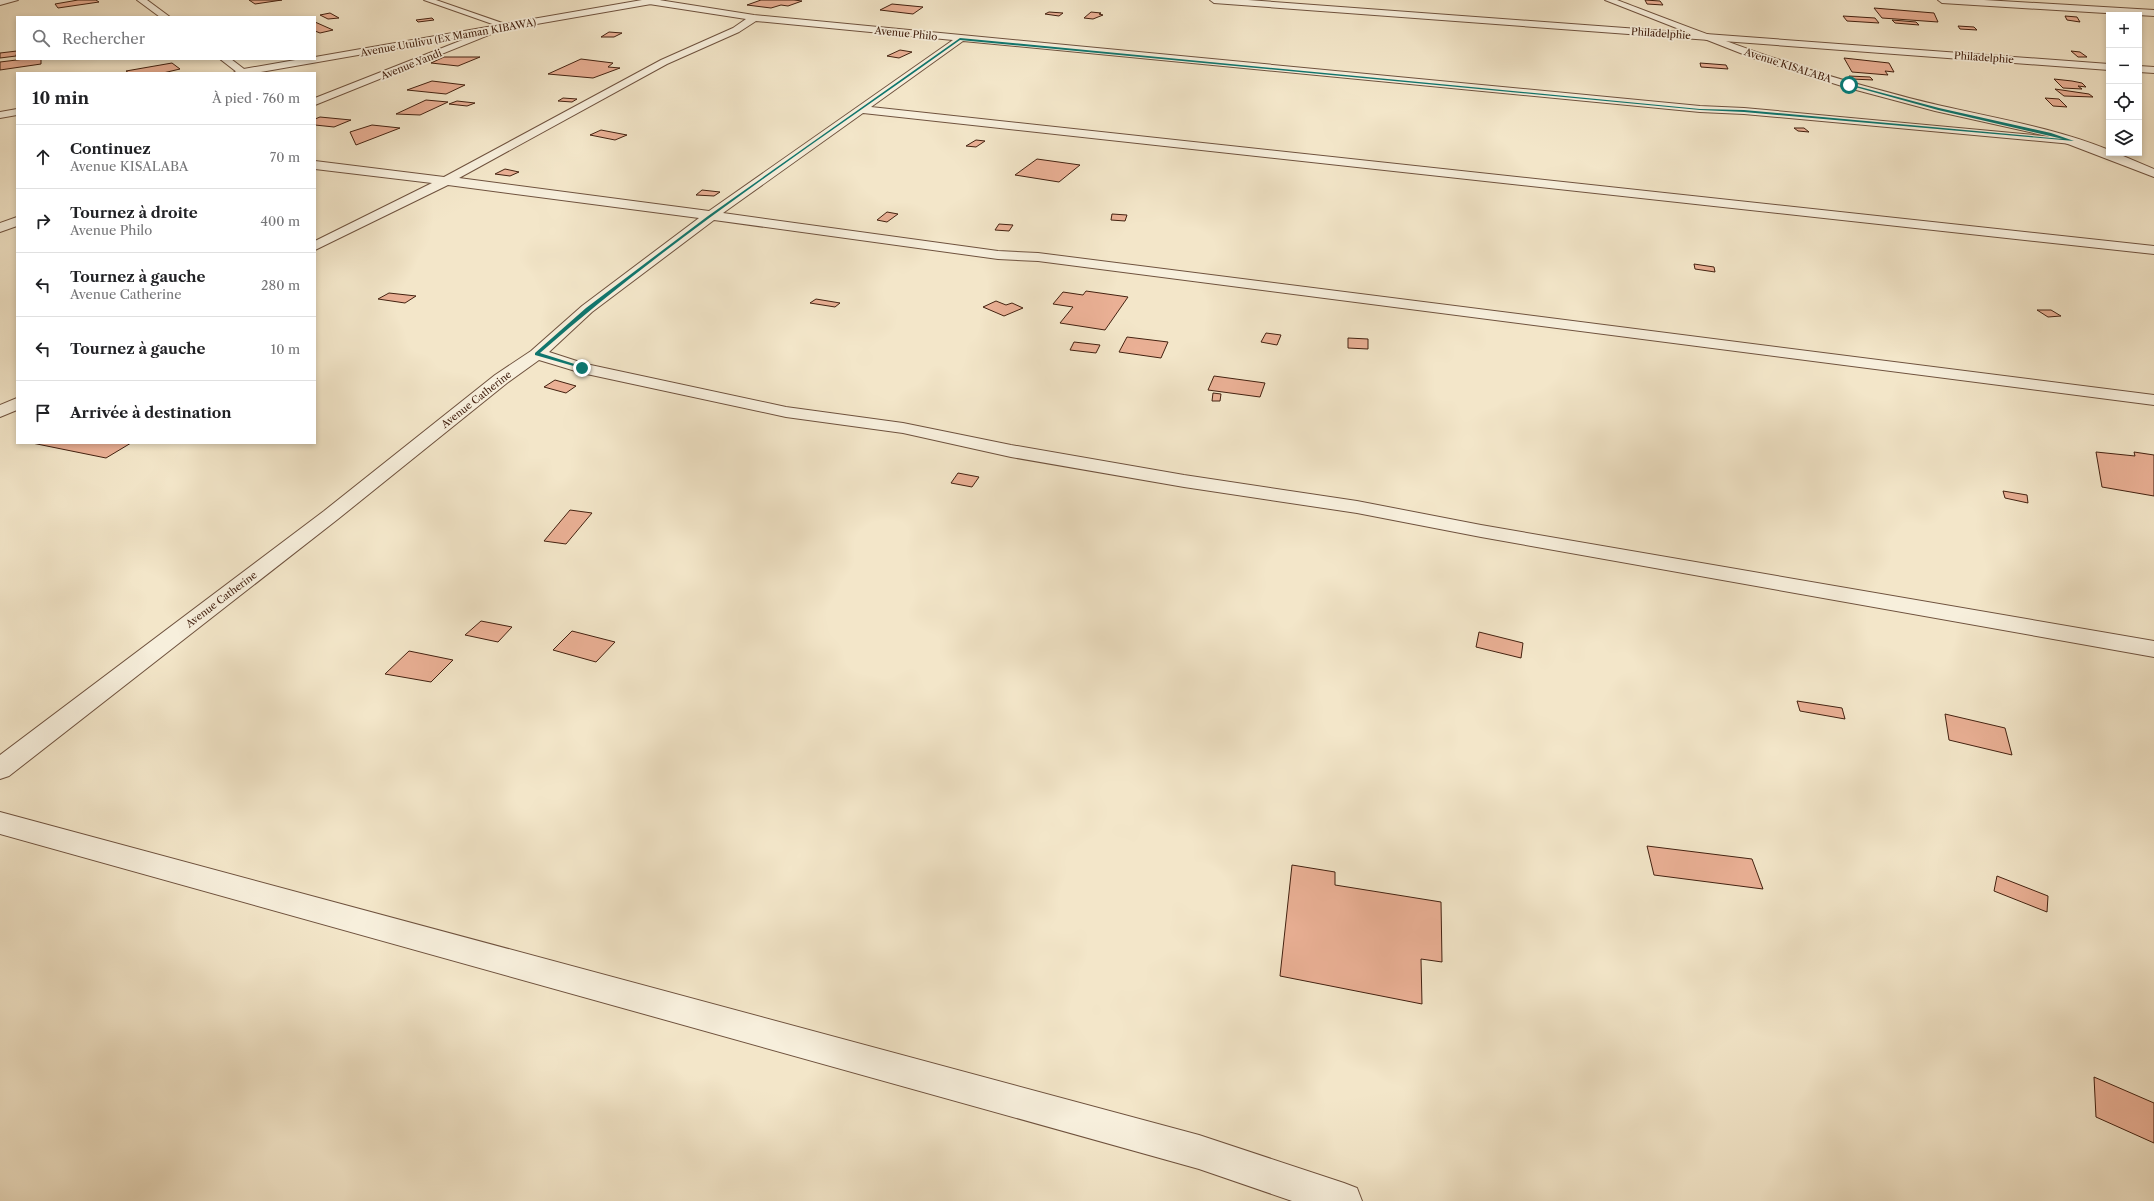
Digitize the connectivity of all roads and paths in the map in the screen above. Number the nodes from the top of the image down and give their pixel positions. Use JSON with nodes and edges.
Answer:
{"nodes":[{"id":1,"x":14,"y":0,"type":"edge"},
{"id":2,"x":141,"y":0,"type":"edge"},
{"id":3,"x":428,"y":0,"type":"edge"},
{"id":4,"x":1214,"y":0,"type":"edge"},
{"id":5,"x":1609,"y":0,"type":"edge"},
{"id":6,"x":1942,"y":0,"type":"edge"},
{"id":7,"x":653,"y":1,"type":"edge"},
{"id":8,"x":0,"y":2,"type":"edge"},
{"id":9,"x":2154,"y":13,"type":"edge"},
{"id":10,"x":165,"y":16,"type":"edge"},
{"id":11,"x":754,"y":18,"type":"junction"},
{"id":12,"x":506,"y":26,"type":"junction"},
{"id":13,"x":1704,"y":36,"type":"junction"},
{"id":14,"x":960,"y":39,"type":"junction"},
{"id":15,"x":226,"y":60,"type":"edge"},
{"id":16,"x":314,"y":60,"type":"edge"},
{"id":17,"x":316,"y":60,"type":"edge"},
{"id":18,"x":2106,"y":67,"type":"edge"},
{"id":19,"x":2142,"y":69,"type":"edge"},
{"id":20,"x":2154,"y":70,"type":"edge"},
{"id":21,"x":240,"y":72,"type":"edge"},
{"id":22,"x":247,"y":72,"type":"edge"},
{"id":23,"x":316,"y":102,"type":"edge"},
{"id":24,"x":861,"y":109,"type":"junction"},
{"id":25,"x":16,"y":112,"type":"edge"},
{"id":26,"x":0,"y":116,"type":"edge"},
{"id":27,"x":2072,"y":141,"type":"junction"},
{"id":28,"x":316,"y":165,"type":"edge"},
{"id":29,"x":2154,"y":173,"type":"edge"},
{"id":30,"x":447,"y":180,"type":"junction"},
{"id":31,"x":712,"y":215,"type":"junction"},
{"id":32,"x":16,"y":221,"type":"edge"},
{"id":33,"x":0,"y":228,"type":"edge"},
{"id":34,"x":316,"y":246,"type":"edge"},
{"id":35,"x":2154,"y":250,"type":"edge"},
{"id":36,"x":536,"y":354,"type":"junction"},
{"id":37,"x":2154,"y":400,"type":"edge"},
{"id":38,"x":16,"y":404,"type":"edge"},
{"id":39,"x":0,"y":412,"type":"edge"},
{"id":40,"x":2154,"y":649,"type":"edge"},
{"id":41,"x":0,"y":769,"type":"edge"},
{"id":42,"x":0,"y":823,"type":"edge"},
{"id":43,"x":1344,"y":1201,"type":"edge"}],
"edges":[{"from":1,"to":8,"type":"street"},
{"from":2,"to":10,"type":"street"},
{"from":3,"to":12,"type":"street"},
{"from":4,"to":13,"type":"street","name":"Philadelphie"},
{"from":5,"to":13,"type":"street","name":"Avenue KISALABA"},
{"from":6,"to":9,"type":"street"},
{"from":7,"to":11,"type":"street","name":"Avenue Philo"},
{"from":7,"to":12,"type":"street","name":"Avenue Utulivu (Ex Maman KIBAWA)"},
{"from":11,"to":14,"type":"street","name":"Avenue Philo"},
{"from":11,"to":30,"type":"street"},
{"from":12,"to":17,"type":"street","name":"Avenue Utulivu (Ex Maman KIBAWA)"},
{"from":12,"to":23,"type":"street","name":"Avenue Yandi"},
{"from":13,"to":18,"type":"street","name":"Philadelphie"},
{"from":13,"to":27,"type":"street","name":"Avenue KISALABA"},
{"from":14,"to":24,"type":"street","name":"Avenue Catherine"},
{"from":14,"to":27,"type":"street","name":"Avenue Philo"},
{"from":15,"to":21,"type":"street"},
{"from":16,"to":22,"type":"street","name":"Avenue Utulivu (Ex Maman KIBAWA)"},
{"from":19,"to":20,"type":"street"},
{"from":24,"to":31,"type":"street","name":"Avenue Catherine"},
{"from":24,"to":35,"type":"street"},
{"from":25,"to":26,"type":"street"},
{"from":27,"to":29,"type":"street","name":"Avenue KISALABA"},
{"from":28,"to":30,"type":"street"},
{"from":30,"to":31,"type":"street"},
{"from":30,"to":34,"type":"street"},
{"from":31,"to":36,"type":"street","name":"Avenue Catherine"},
{"from":31,"to":37,"type":"street"},
{"from":32,"to":33,"type":"street"},
{"from":36,"to":40,"type":"street"},
{"from":36,"to":41,"type":"street","name":"Avenue Catherine"},
{"from":38,"to":39,"type":"street"},
{"from":42,"to":43,"type":"street"}]}
